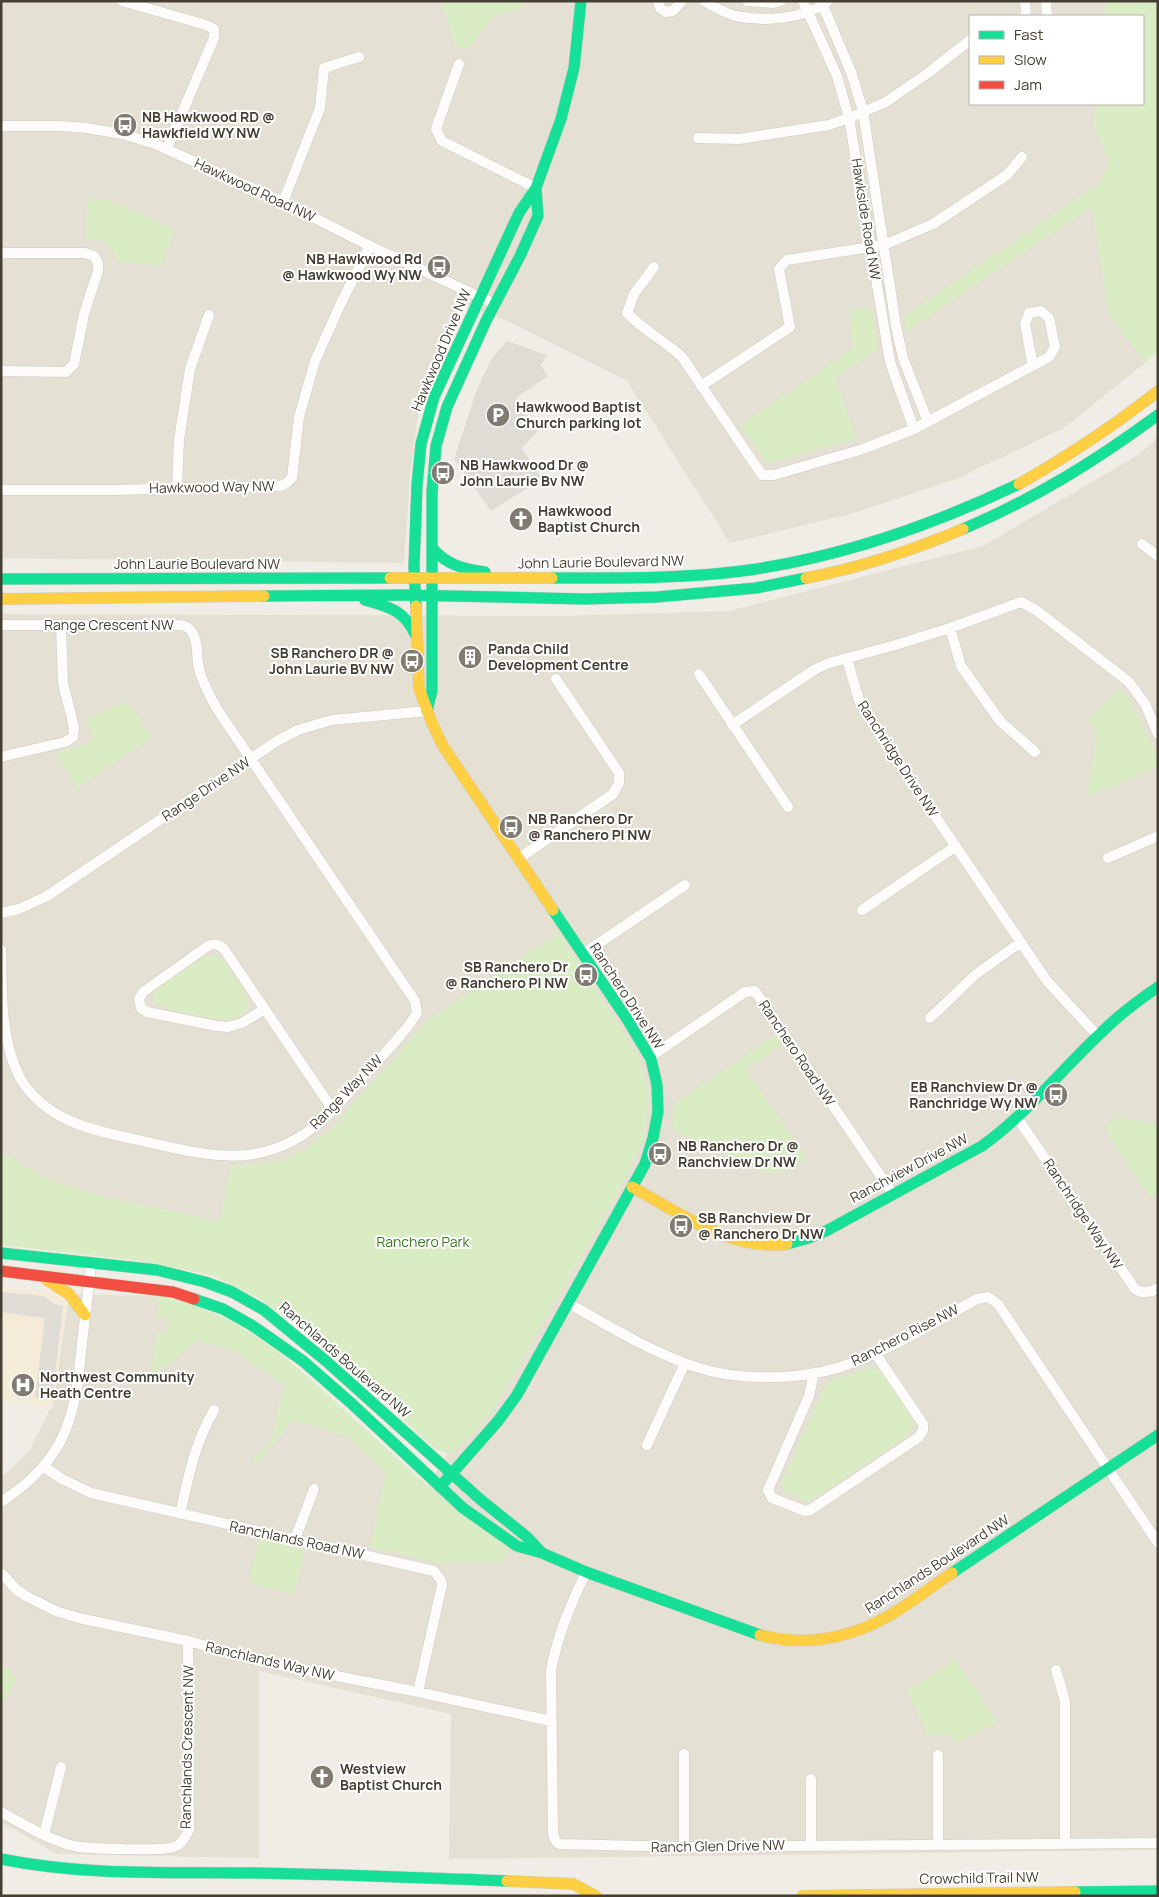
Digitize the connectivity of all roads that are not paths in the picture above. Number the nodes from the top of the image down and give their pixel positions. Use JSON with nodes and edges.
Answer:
{"nodes":[{"id":1,"x":122,"y":1,"type":"edge"},
{"id":2,"x":581,"y":1,"type":"edge"},
{"id":3,"x":658,"y":1,"type":"edge"},
{"id":4,"x":682,"y":1,"type":"edge"},
{"id":5,"x":704,"y":1,"type":"edge"},
{"id":6,"x":747,"y":1,"type":"edge"},
{"id":7,"x":781,"y":1,"type":"edge"},
{"id":8,"x":803,"y":1,"type":"edge"},
{"id":9,"x":1025,"y":1,"type":"edge"},
{"id":10,"x":1046,"y":1,"type":"edge"},
{"id":11,"x":824,"y":2,"type":"edge"},
{"id":12,"x":808,"y":12,"type":"junction"},
{"id":13,"x":1026,"y":15,"type":"edge"},
{"id":14,"x":1047,"y":15,"type":"edge"},
{"id":15,"x":969,"y":41,"type":"edge"},
{"id":16,"x":359,"y":57,"type":"dead end"},
{"id":17,"x":459,"y":64,"type":"dead end"},
{"id":18,"x":863,"y":111,"type":"junction"},
{"id":19,"x":849,"y":118,"type":"junction"},
{"id":20,"x":1,"y":126,"type":"edge"},
{"id":21,"x":698,"y":138,"type":"dead end"},
{"id":22,"x":166,"y":148,"type":"junction"},
{"id":23,"x":1022,"y":157,"type":"dead end"},
{"id":24,"x":536,"y":188,"type":"junction"},
{"id":25,"x":283,"y":202,"type":"junction"},
{"id":26,"x":884,"y":245,"type":"junction"},
{"id":27,"x":370,"y":246,"type":"junction"},
{"id":28,"x":870,"y":248,"type":"junction"},
{"id":29,"x":1,"y":253,"type":"edge"},
{"id":30,"x":654,"y":267,"type":"dead end"},
{"id":31,"x":480,"y":296,"type":"junction"},
{"id":32,"x":496,"y":304,"type":"junction"},
{"id":33,"x":209,"y":315,"type":"dead end"},
{"id":34,"x":1033,"y":366,"type":"junction"},
{"id":35,"x":1,"y":371,"type":"edge"},
{"id":36,"x":701,"y":386,"type":"junction"},
{"id":37,"x":1158,"y":391,"type":"edge"},
{"id":38,"x":1158,"y":415,"type":"edge"},
{"id":39,"x":928,"y":422,"type":"junction"},
{"id":40,"x":914,"y":429,"type":"junction"},
{"id":41,"x":421,"y":444,"type":"junction"},
{"id":42,"x":436,"y":446,"type":"junction"},
{"id":43,"x":177,"y":487,"type":"junction"},
{"id":44,"x":1,"y":490,"type":"edge"},
{"id":45,"x":1142,"y":544,"type":"dead end"},
{"id":46,"x":432,"y":548,"type":"junction"},
{"id":47,"x":1158,"y":556,"type":"edge"},
{"id":48,"x":494,"y":578,"type":"junction"},
{"id":49,"x":1,"y":579,"type":"edge"},
{"id":50,"x":416,"y":580,"type":"junction"},
{"id":51,"x":431,"y":580,"type":"junction"},
{"id":52,"x":350,"y":596,"type":"junction"},
{"id":53,"x":416,"y":596,"type":"junction"},
{"id":54,"x":431,"y":596,"type":"junction"},
{"id":55,"x":1,"y":599,"type":"edge"},
{"id":56,"x":1,"y":625,"type":"edge"},
{"id":57,"x":61,"y":625,"type":"junction"},
{"id":58,"x":950,"y":628,"type":"junction"},
{"id":59,"x":417,"y":640,"type":"junction"},
{"id":60,"x":847,"y":659,"type":"junction"},
{"id":61,"x":699,"y":674,"type":"dead end"},
{"id":62,"x":556,"y":679,"type":"dead end"},
{"id":63,"x":1153,"y":710,"type":"edge"},
{"id":64,"x":427,"y":711,"type":"junction"},
{"id":65,"x":732,"y":724,"type":"junction"},
{"id":66,"x":1158,"y":734,"type":"edge"},
{"id":67,"x":1035,"y":752,"type":"dead end"},
{"id":68,"x":1,"y":757,"type":"edge"},
{"id":69,"x":251,"y":758,"type":"junction"},
{"id":70,"x":788,"y":807,"type":"dead end"},
{"id":71,"x":1158,"y":836,"type":"edge"},
{"id":72,"x":956,"y":846,"type":"junction"},
{"id":73,"x":1108,"y":858,"type":"dead end"},
{"id":74,"x":518,"y":859,"type":"junction"},
{"id":75,"x":685,"y":885,"type":"dead end"},
{"id":76,"x":862,"y":910,"type":"dead end"},
{"id":77,"x":1,"y":913,"type":"edge"},
{"id":78,"x":1021,"y":942,"type":"junction"},
{"id":79,"x":1,"y":949,"type":"edge"},
{"id":80,"x":583,"y":954,"type":"junction"},
{"id":81,"x":1158,"y":987,"type":"edge"},
{"id":82,"x":264,"y":1009,"type":"junction"},
{"id":83,"x":930,"y":1018,"type":"dead end"},
{"id":84,"x":1097,"y":1035,"type":"junction"},
{"id":85,"x":650,"y":1057,"type":"junction"},
{"id":86,"x":333,"y":1110,"type":"junction"},
{"id":87,"x":1018,"y":1119,"type":"junction"},
{"id":88,"x":632,"y":1188,"type":"junction"},
{"id":89,"x":893,"y":1194,"type":"junction"},
{"id":90,"x":1,"y":1253,"type":"edge"},
{"id":91,"x":91,"y":1263,"type":"junction"},
{"id":92,"x":1,"y":1271,"type":"edge"},
{"id":93,"x":35,"y":1274,"type":"junction"},
{"id":94,"x":90,"y":1281,"type":"junction"},
{"id":95,"x":1158,"y":1288,"type":"edge"},
{"id":96,"x":568,"y":1303,"type":"junction"},
{"id":97,"x":85,"y":1316,"type":"junction"},
{"id":98,"x":875,"y":1353,"type":"junction"},
{"id":99,"x":685,"y":1363,"type":"junction"},
{"id":100,"x":814,"y":1373,"type":"junction"},
{"id":101,"x":214,"y":1410,"type":"dead end"},
{"id":102,"x":1158,"y":1435,"type":"edge"},
{"id":103,"x":648,"y":1445,"type":"dead end"},
{"id":104,"x":43,"y":1466,"type":"junction"},
{"id":105,"x":1108,"y":1469,"type":"junction"},
{"id":106,"x":452,"y":1473,"type":"junction"},
{"id":107,"x":440,"y":1487,"type":"junction"},
{"id":108,"x":314,"y":1489,"type":"dead end"},
{"id":109,"x":1,"y":1502,"type":"edge"},
{"id":110,"x":180,"y":1514,"type":"junction"},
{"id":111,"x":295,"y":1539,"type":"junction"},
{"id":112,"x":1158,"y":1543,"type":"edge"},
{"id":113,"x":542,"y":1553,"type":"junction"},
{"id":114,"x":586,"y":1572,"type":"junction"},
{"id":115,"x":1,"y":1573,"type":"edge"},
{"id":116,"x":188,"y":1641,"type":"junction"},
{"id":117,"x":1056,"y":1670,"type":"dead end"},
{"id":118,"x":418,"y":1692,"type":"junction"},
{"id":119,"x":551,"y":1721,"type":"junction"},
{"id":120,"x":684,"y":1754,"type":"dead end"},
{"id":121,"x":938,"y":1755,"type":"dead end"},
{"id":122,"x":61,"y":1767,"type":"dead end"},
{"id":123,"x":811,"y":1779,"type":"dead end"},
{"id":124,"x":1,"y":1812,"type":"edge"},
{"id":125,"x":44,"y":1835,"type":"junction"},
{"id":126,"x":1158,"y":1843,"type":"edge"},
{"id":127,"x":1066,"y":1844,"type":"junction"},
{"id":128,"x":811,"y":1845,"type":"junction"},
{"id":129,"x":938,"y":1845,"type":"junction"},
{"id":130,"x":684,"y":1847,"type":"junction"},
{"id":131,"x":1,"y":1859,"type":"edge"},
{"id":132,"x":1158,"y":1890,"type":"edge"},
{"id":133,"x":596,"y":1896,"type":"edge"},
{"id":134,"x":802,"y":1896,"type":"edge"}],
"edges":[{"from":1,"to":22,"type":"street"},
{"from":2,"to":24,"type":"main road","name":"Hawkwood Drive NW"},
{"from":3,"to":4,"type":"street"},
{"from":5,"to":12,"type":"street","name":"Hawkside Road NW"},
{"from":6,"to":7,"type":"street"},
{"from":8,"to":12,"type":"street","name":"Hawkside Road NW"},
{"from":9,"to":13,"type":"street"},
{"from":10,"to":14,"type":"street"},
{"from":11,"to":12,"type":"street","name":"Hawkside Road NW"},
{"from":11,"to":18,"type":"street","name":"Hawkside Road NW"},
{"from":12,"to":19,"type":"street","name":"Hawkside Road NW"},
{"from":15,"to":18,"type":"street"},
{"from":16,"to":25,"type":"street"},
{"from":17,"to":24,"type":"street"},
{"from":18,"to":19,"type":"street"},
{"from":18,"to":26,"type":"street","name":"Hawkside Road NW"},
{"from":19,"to":21,"type":"street"},
{"from":19,"to":28,"type":"street","name":"Hawkside Road NW"},
{"from":20,"to":22,"type":"street","name":"Hawkwood Road NW"},
{"from":22,"to":25,"type":"street","name":"Hawkwood Road NW"},
{"from":23,"to":26,"type":"street"},
{"from":24,"to":31,"type":"main road","name":"Hawkwood Drive NW"},
{"from":24,"to":32,"type":"main road","name":"Hawkwood Drive NW"},
{"from":25,"to":27,"type":"street","name":"Hawkwood Road NW"},
{"from":26,"to":28,"type":"street"},
{"from":26,"to":39,"type":"street","name":"Hawkside Road NW"},
{"from":27,"to":31,"type":"street","name":"Hawkwood Road NW"},
{"from":27,"to":43,"type":"street","name":"Hawkwood Way NW"},
{"from":28,"to":36,"type":"street"},
{"from":28,"to":40,"type":"street","name":"Hawkside Road NW"},
{"from":29,"to":35,"type":"street"},
{"from":30,"to":36,"type":"street"},
{"from":31,"to":32,"type":"street","name":"Hawkwood Road NW"},
{"from":31,"to":41,"type":"main road","name":"Hawkwood Drive NW"},
{"from":32,"to":42,"type":"main road","name":"Hawkwood Drive NW"},
{"from":33,"to":43,"type":"street"},
{"from":34,"to":34,"type":"street"},
{"from":34,"to":39,"type":"street"},
{"from":36,"to":40,"type":"street"},
{"from":37,"to":48,"type":"main road","name":"John Laurie Boulevard NW"},
{"from":38,"to":54,"type":"main road"},
{"from":39,"to":40,"type":"street"},
{"from":41,"to":42,"type":"main road"},
{"from":41,"to":50,"type":"main road","name":"Hawkwood Drive NW"},
{"from":42,"to":46,"type":"main road","name":"Hawkwood Drive NW"},
{"from":43,"to":44,"type":"street","name":"Hawkwood Way NW"},
{"from":45,"to":47,"type":"street"},
{"from":46,"to":48,"type":"main road"},
{"from":46,"to":51,"type":"main road","name":"Hawkwood Drive NW"},
{"from":48,"to":51,"type":"main road","name":"John Laurie Boulevard NW"},
{"from":49,"to":50,"type":"main road","name":"John Laurie Boulevard NW"},
{"from":50,"to":51,"type":"main road","name":"John Laurie Boulevard NW"},
{"from":50,"to":53,"type":"main road","name":"Hawkwood Drive NW"},
{"from":51,"to":54,"type":"main road","name":"Hawkwood Drive NW"},
{"from":52,"to":53,"type":"main road"},
{"from":52,"to":55,"type":"main road"},
{"from":52,"to":59,"type":"main road"},
{"from":53,"to":54,"type":"main road"},
{"from":53,"to":59,"type":"main road","name":"Ranchero Drive NW"},
{"from":54,"to":64,"type":"main road"},
{"from":56,"to":57,"type":"street","name":"Range Crescent NW"},
{"from":57,"to":68,"type":"street"},
{"from":57,"to":69,"type":"street","name":"Range Crescent NW"},
{"from":58,"to":60,"type":"street"},
{"from":58,"to":63,"type":"street"},
{"from":58,"to":67,"type":"street"},
{"from":59,"to":64,"type":"main road","name":"Ranchero Drive NW"},
{"from":60,"to":65,"type":"street"},
{"from":60,"to":72,"type":"street","name":"Ranchridge Drive NW"},
{"from":61,"to":65,"type":"street"},
{"from":62,"to":74,"type":"street"},
{"from":63,"to":66,"type":"street"},
{"from":64,"to":69,"type":"street","name":"Range Drive NW"},
{"from":64,"to":74,"type":"main road","name":"Ranchero Drive NW"},
{"from":65,"to":70,"type":"street"},
{"from":69,"to":77,"type":"street","name":"Range Drive NW"},
{"from":69,"to":86,"type":"street","name":"Range Way NW"},
{"from":71,"to":73,"type":"street"},
{"from":72,"to":76,"type":"street"},
{"from":72,"to":78,"type":"street","name":"Ranchridge Drive NW"},
{"from":74,"to":80,"type":"main road","name":"Ranchero Drive NW"},
{"from":75,"to":80,"type":"street"},
{"from":78,"to":83,"type":"street"},
{"from":78,"to":84,"type":"street","name":"Ranchridge Drive NW"},
{"from":79,"to":86,"type":"street","name":"Range Way NW"},
{"from":80,"to":85,"type":"main road","name":"Ranchero Drive NW"},
{"from":81,"to":84,"type":"main road","name":"Ranchview Drive NW"},
{"from":82,"to":82,"type":"street"},
{"from":82,"to":86,"type":"street"},
{"from":84,"to":87,"type":"main road","name":"Ranchview Drive NW"},
{"from":85,"to":88,"type":"main road","name":"Ranchero Drive NW"},
{"from":85,"to":89,"type":"street","name":"Ranchero Road NW"},
{"from":87,"to":89,"type":"main road","name":"Ranchview Drive NW"},
{"from":87,"to":95,"type":"street","name":"Ranchridge Way NW"},
{"from":88,"to":89,"type":"main road","name":"Ranchview Drive NW"},
{"from":88,"to":96,"type":"main road","name":"Ranchero Drive NW"},
{"from":90,"to":91,"type":"main road","name":"Ranchlands Boulevard NW"},
{"from":91,"to":94,"type":"street"},
{"from":91,"to":106,"type":"main road","name":"Ranchlands Boulevard NW"},
{"from":92,"to":93,"type":"main road","name":"Ranchlands Boulevard NW"},
{"from":93,"to":94,"type":"main road","name":"Ranchlands Boulevard NW"},
{"from":93,"to":97,"type":"main road"},
{"from":94,"to":97,"type":"street"},
{"from":94,"to":107,"type":"main road","name":"Ranchlands Boulevard NW"},
{"from":96,"to":99,"type":"street","name":"Ranchero Rise NW"},
{"from":96,"to":106,"type":"main road","name":"Ranchero Drive NW"},
{"from":97,"to":104,"type":"street"},
{"from":98,"to":100,"type":"street","name":"Ranchero Rise NW"},
{"from":98,"to":100,"type":"street"},
{"from":98,"to":105,"type":"street","name":"Ranchero Rise NW"},
{"from":99,"to":100,"type":"street","name":"Ranchero Rise NW"},
{"from":99,"to":103,"type":"street"},
{"from":101,"to":110,"type":"street"},
{"from":102,"to":105,"type":"main road","name":"Ranchlands Boulevard NW"},
{"from":104,"to":109,"type":"street"},
{"from":104,"to":110,"type":"street","name":"Ranchlands Road NW"},
{"from":105,"to":112,"type":"street"},
{"from":105,"to":114,"type":"main road","name":"Ranchlands Boulevard NW"},
{"from":106,"to":107,"type":"main road","name":"Ranchero Drive NW"},
{"from":106,"to":113,"type":"main road","name":"Ranchlands Boulevard NW"},
{"from":107,"to":113,"type":"main road","name":"Ranchlands Boulevard NW"},
{"from":108,"to":111,"type":"street"},
{"from":110,"to":111,"type":"street","name":"Ranchlands Road NW"},
{"from":111,"to":118,"type":"street","name":"Ranchlands Road NW"},
{"from":113,"to":114,"type":"main road","name":"Ranchlands Boulevard NW"},
{"from":114,"to":119,"type":"street","name":"Ranch Glen Drive NW"},
{"from":115,"to":116,"type":"street","name":"Ranchlands Way NW"},
{"from":116,"to":118,"type":"street","name":"Ranchlands Way NW"},
{"from":116,"to":125,"type":"street","name":"Ranchlands Crescent NW"},
{"from":117,"to":127,"type":"street"},
{"from":118,"to":119,"type":"street","name":"Ranchlands Way NW"},
{"from":119,"to":130,"type":"street","name":"Ranch Glen Drive NW"},
{"from":120,"to":130,"type":"street"},
{"from":121,"to":129,"type":"street"},
{"from":122,"to":125,"type":"street"},
{"from":123,"to":128,"type":"street"},
{"from":124,"to":125,"type":"street","name":"Ranchlands Crescent NW"},
{"from":126,"to":127,"type":"street","name":"Ranch Glen Drive NW"},
{"from":127,"to":129,"type":"street","name":"Ranch Glen Drive NW"},
{"from":128,"to":129,"type":"street","name":"Ranch Glen Drive NW"},
{"from":128,"to":130,"type":"street","name":"Ranch Glen Drive NW"},
{"from":131,"to":133,"type":"main road"},
{"from":132,"to":134,"type":"main road","name":"Crowchild Trail NW"}]}
